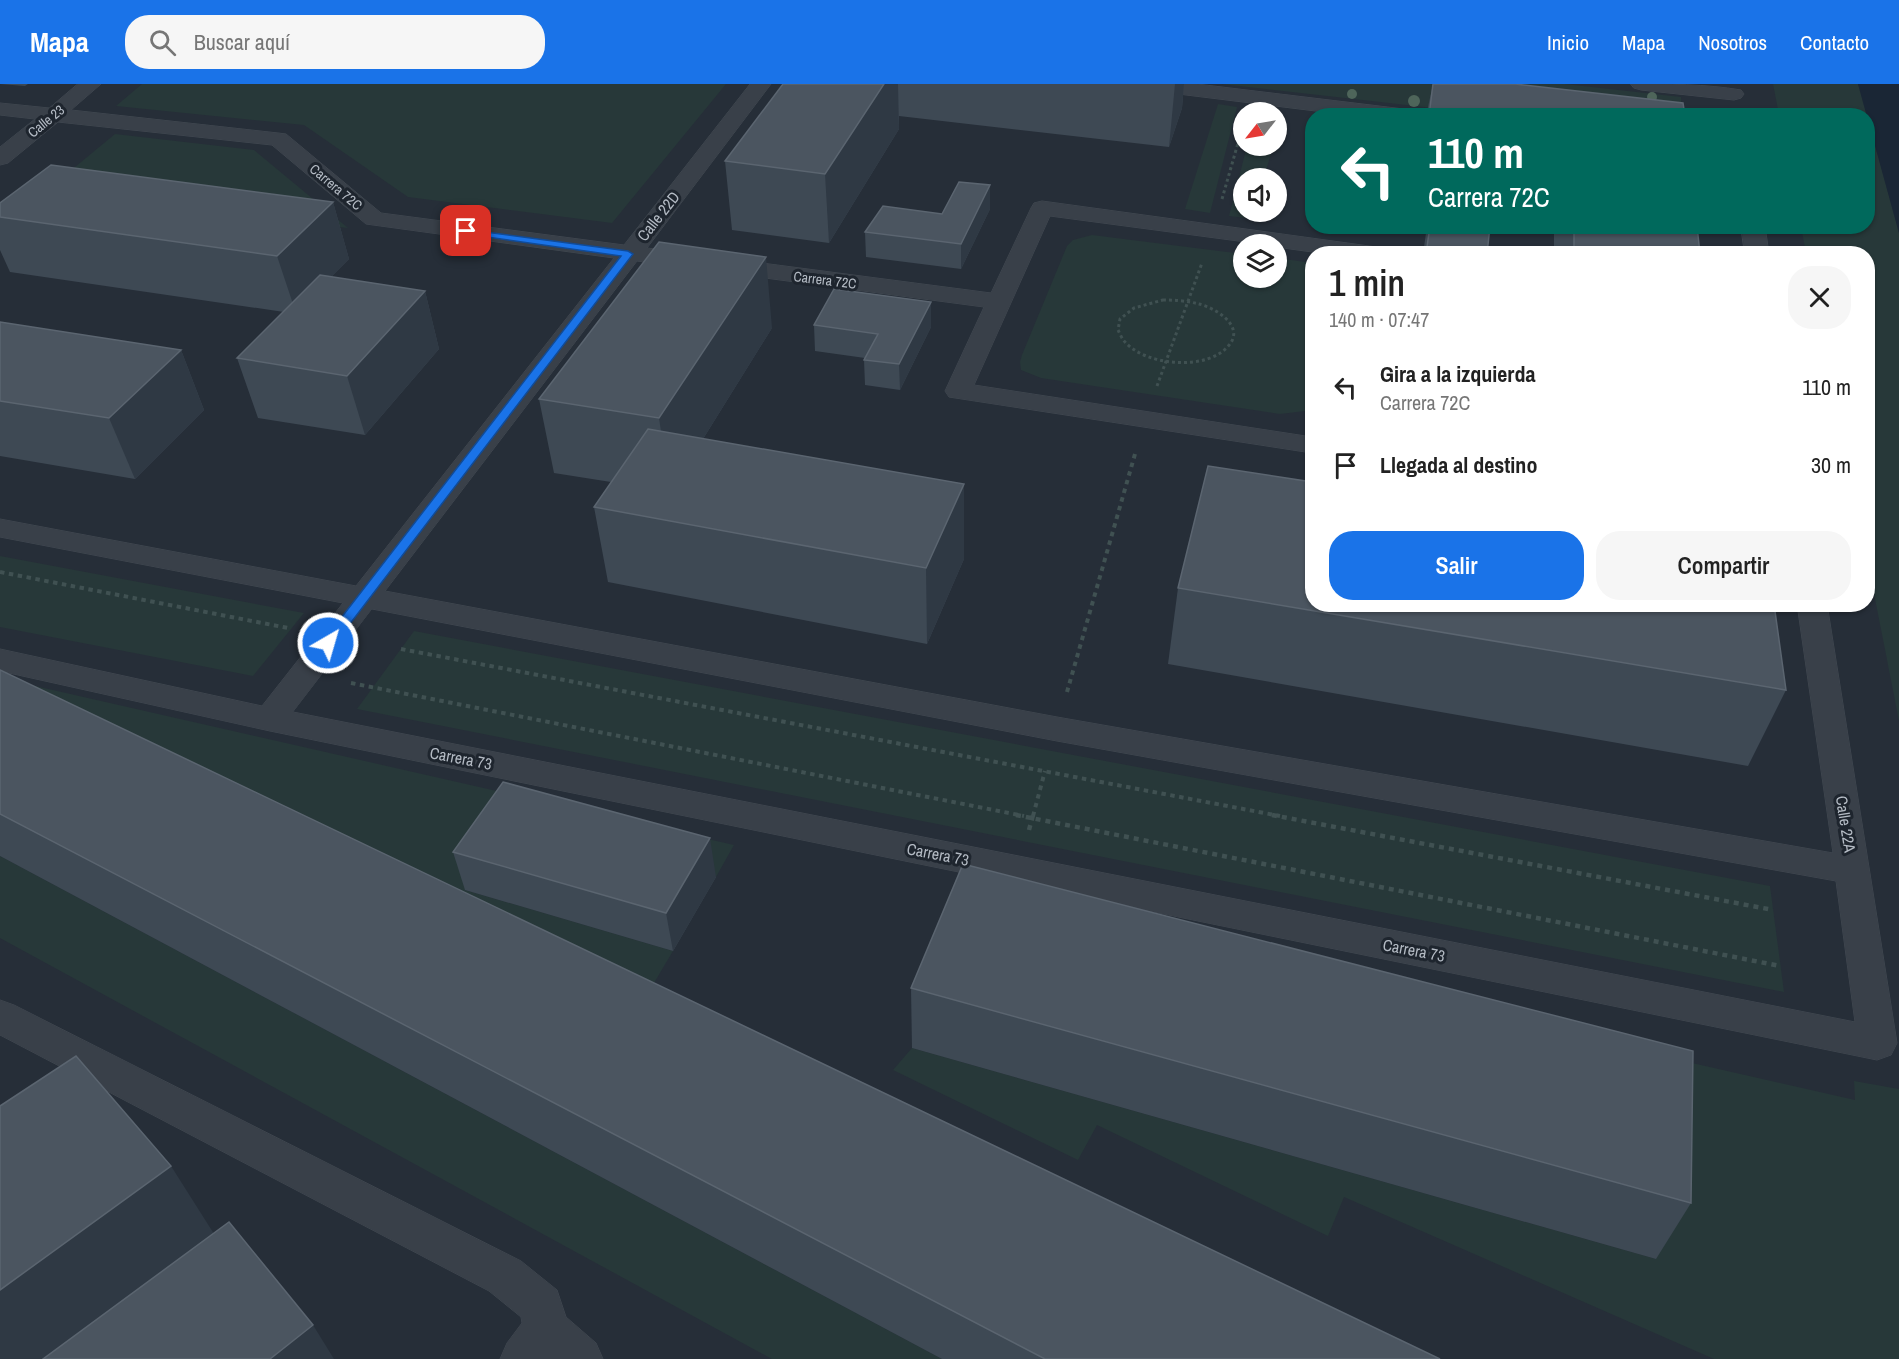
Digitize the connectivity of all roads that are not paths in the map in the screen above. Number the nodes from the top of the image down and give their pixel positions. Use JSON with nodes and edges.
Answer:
{"nodes":[{"id":1,"x":91,"y":84,"type":"edge"},
{"id":2,"x":761,"y":84,"type":"edge"},
{"id":3,"x":1146,"y":84,"type":"edge"},
{"id":4,"x":1641,"y":84,"type":"edge"},
{"id":5,"x":1733,"y":89,"type":"edge"},
{"id":6,"x":1346,"y":108,"type":"edge"},
{"id":7,"x":1736,"y":108,"type":"edge"},
{"id":8,"x":0,"y":109,"type":"edge"},
{"id":9,"x":56,"y":113,"type":"junction"},
{"id":10,"x":0,"y":158,"type":"edge"},
{"id":11,"x":1325,"y":246,"type":"edge"},
{"id":12,"x":628,"y":254,"type":"junction"},
{"id":13,"x":999,"y":302,"type":"junction"},
{"id":14,"x":1305,"y":444,"type":"edge"},
{"id":15,"x":0,"y":528,"type":"edge"},
{"id":16,"x":364,"y":598,"type":"junction"},
{"id":17,"x":1813,"y":612,"type":"edge"},
{"id":18,"x":0,"y":660,"type":"edge"},
{"id":19,"x":270,"y":719,"type":"junction"},
{"id":20,"x":1853,"y":870,"type":"junction"},
{"id":21,"x":0,"y":1016,"type":"edge"},
{"id":22,"x":1877,"y":1044,"type":"joint"},
{"id":23,"x":535,"y":1344,"type":"edge"},
{"id":24,"x":580,"y":1359,"type":"edge"}],
"edges":[{"from":1,"to":9,"type":"street","name":"Calle 23"},
{"from":2,"to":12,"type":"street","name":"Calle 22D"},
{"from":3,"to":6,"type":"street"},
{"from":4,"to":5,"type":"street"},
{"from":5,"to":7,"type":"street"},
{"from":8,"to":9,"type":"street","name":"Carrera 72C"},
{"from":9,"to":10,"type":"street","name":"Calle 23"},
{"from":9,"to":12,"type":"street","name":"Carrera 72C"},
{"from":11,"to":13,"type":"street"},
{"from":12,"to":13,"type":"street","name":"Carrera 72C"},
{"from":12,"to":16,"type":"street","name":"Calle 22D"},
{"from":13,"to":14,"type":"street"},
{"from":15,"to":16,"type":"street"},
{"from":16,"to":19,"type":"street","name":"Calle 22D"},
{"from":16,"to":20,"type":"street"},
{"from":17,"to":20,"type":"street","name":"Calle 22A"},
{"from":18,"to":19,"type":"street","name":"Carrera 73"},
{"from":19,"to":22,"type":"street","name":"Carrera 73"},
{"from":20,"to":22,"type":"street","name":"Calle 22A"},
{"from":21,"to":23,"type":"street"},
{"from":23,"to":24,"type":"street"}]}
